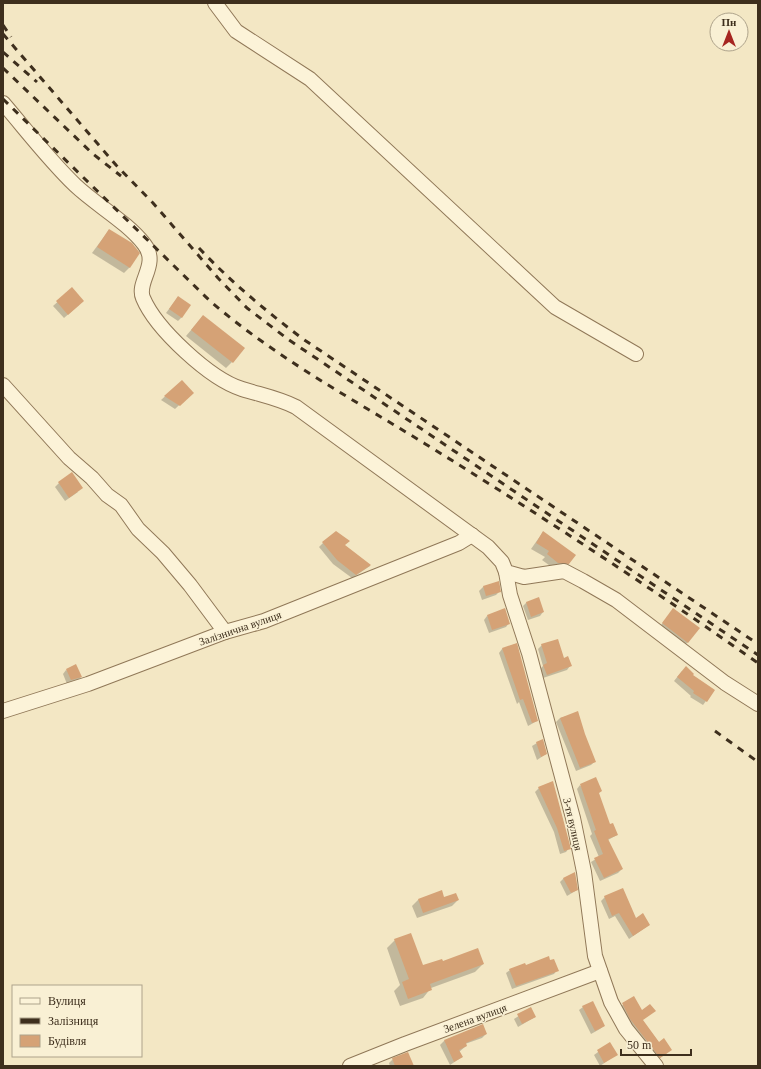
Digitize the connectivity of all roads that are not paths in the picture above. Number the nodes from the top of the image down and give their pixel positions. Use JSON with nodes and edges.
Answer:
{"nodes":[{"id":1,"x":215,"y":3,"type":"edge"},
{"id":2,"x":3,"y":103,"type":"edge"},
{"id":3,"x":636,"y":354,"type":"dead end"},
{"id":4,"x":3,"y":385,"type":"edge"},
{"id":5,"x":472,"y":535,"type":"junction"},
{"id":6,"x":506,"y":572,"type":"junction"},
{"id":7,"x":225,"y":632,"type":"junction"},
{"id":8,"x":758,"y":704,"type":"edge"},
{"id":9,"x":3,"y":711,"type":"edge"},
{"id":10,"x":600,"y":971,"type":"junction"},
{"id":11,"x":350,"y":1066,"type":"edge"},
{"id":12,"x":656,"y":1066,"type":"edge"}],
"edges":[{"from":1,"to":3,"type":"street"},
{"from":2,"to":5,"type":"street"},
{"from":4,"to":7,"type":"street"},
{"from":5,"to":6,"type":"street"},
{"from":5,"to":7,"type":"street","name":"Залізнична вулиця"},
{"from":6,"to":8,"type":"street"},
{"from":6,"to":10,"type":"street","name":"3-тя вулиця"},
{"from":7,"to":9,"type":"street","name":"Залізнична вулиця"},
{"from":10,"to":11,"type":"street","name":"Зелена вулиця"},
{"from":10,"to":12,"type":"street","name":"3-тя вулиця"}]}
